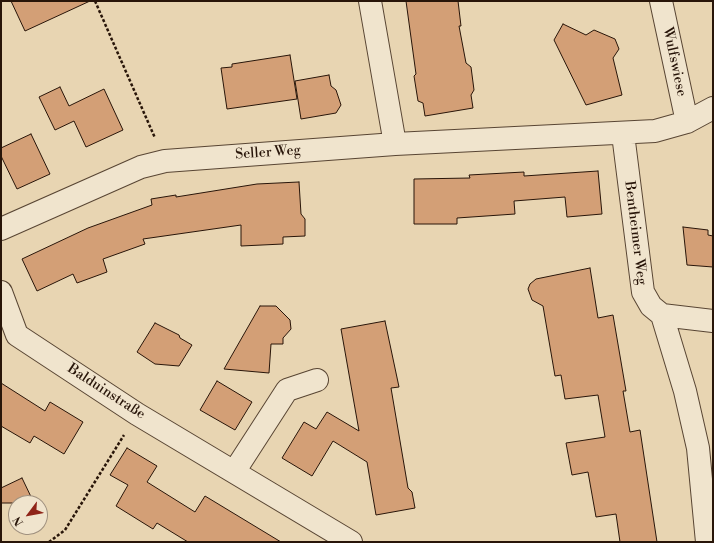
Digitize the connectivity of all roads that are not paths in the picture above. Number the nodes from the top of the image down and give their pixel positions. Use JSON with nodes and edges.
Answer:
{"nodes":[{"id":1,"x":370,"y":1,"type":"edge"},
{"id":2,"x":661,"y":1,"type":"edge"},
{"id":3,"x":713,"y":108,"type":"edge"},
{"id":4,"x":687,"y":122,"type":"junction"},
{"id":5,"x":623,"y":134,"type":"junction"},
{"id":6,"x":395,"y":144,"type":"junction"},
{"id":7,"x":1,"y":229,"type":"edge"},
{"id":8,"x":1,"y":292,"type":"edge"},
{"id":9,"x":662,"y":316,"type":"junction"},
{"id":10,"x":713,"y":321,"type":"edge"},
{"id":11,"x":317,"y":380,"type":"dead end"},
{"id":12,"x":234,"y":472,"type":"junction"},
{"id":13,"x":709,"y":510,"type":"edge"},
{"id":14,"x":351,"y":542,"type":"edge"},
{"id":15,"x":707,"y":542,"type":"edge"}],
"edges":[{"from":1,"to":6,"type":"street"},
{"from":2,"to":4,"type":"street","name":"Wulfswiese"},
{"from":3,"to":4,"type":"street"},
{"from":4,"to":5,"type":"street"},
{"from":5,"to":6,"type":"street","name":"Seller Weg"},
{"from":5,"to":9,"type":"street","name":"Bentheimer Weg"},
{"from":6,"to":7,"type":"street","name":"Seller Weg"},
{"from":8,"to":12,"type":"street","name":"Balduinstraße"},
{"from":9,"to":10,"type":"street"},
{"from":9,"to":13,"type":"street","name":"Bentheimer Weg"},
{"from":11,"to":12,"type":"street"},
{"from":12,"to":14,"type":"street","name":"Balduinstraße"},
{"from":13,"to":15,"type":"street","name":"Bentheimer Weg"}]}
